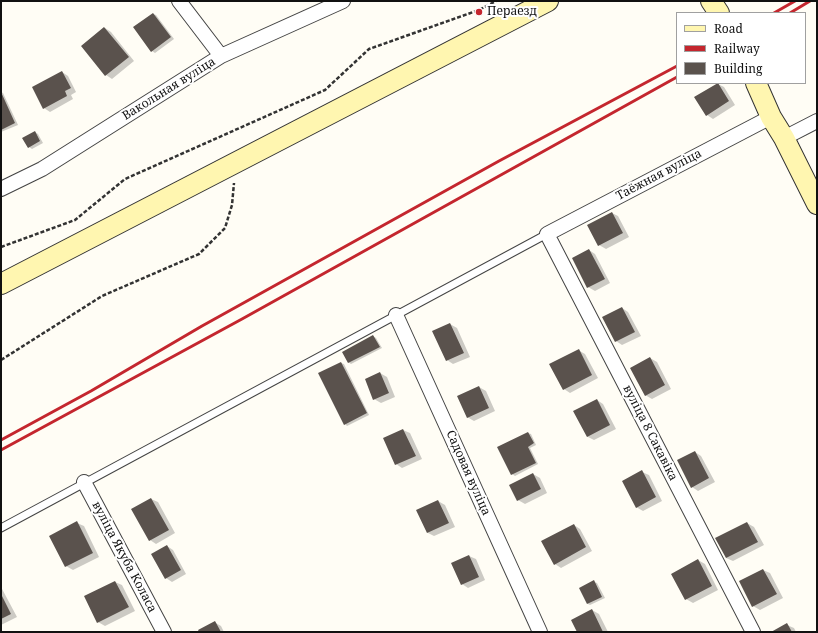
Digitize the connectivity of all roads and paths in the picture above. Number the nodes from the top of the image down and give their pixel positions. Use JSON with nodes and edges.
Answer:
{"nodes":[{"id":1,"x":179,"y":1,"type":"edge"},
{"id":2,"x":343,"y":1,"type":"edge"},
{"id":3,"x":496,"y":1,"type":"edge"},
{"id":4,"x":548,"y":1,"type":"edge"},
{"id":5,"x":711,"y":1,"type":"edge"},
{"id":6,"x":718,"y":12,"type":"edge"},
{"id":7,"x":221,"y":56,"type":"junction"},
{"id":8,"x":756,"y":84,"type":"edge"},
{"id":9,"x":772,"y":117,"type":"junction"},
{"id":10,"x":817,"y":122,"type":"edge"},
{"id":11,"x":784,"y":138,"type":"junction"},
{"id":12,"x":237,"y":162,"type":"junction"},
{"id":13,"x":1,"y":189,"type":"edge"},
{"id":14,"x":817,"y":204,"type":"edge"},
{"id":15,"x":548,"y":234,"type":"junction"},
{"id":16,"x":1,"y":247,"type":"edge"},
{"id":17,"x":1,"y":284,"type":"edge"},
{"id":18,"x":396,"y":315,"type":"junction"},
{"id":19,"x":1,"y":360,"type":"edge"},
{"id":20,"x":84,"y":482,"type":"junction"},
{"id":21,"x":1,"y":528,"type":"edge"},
{"id":22,"x":164,"y":632,"type":"edge"},
{"id":23,"x":540,"y":632,"type":"edge"},
{"id":24,"x":753,"y":632,"type":"edge"}],
"edges":[{"from":1,"to":7,"type":"street"},
{"from":2,"to":7,"type":"street","name":"Вакольная вуліца"},
{"from":3,"to":16,"type":"path"},
{"from":4,"to":12,"type":"main road"},
{"from":5,"to":6,"type":"main road"},
{"from":7,"to":13,"type":"street","name":"Вакольная вуліца"},
{"from":8,"to":9,"type":"main road"},
{"from":9,"to":11,"type":"main road"},
{"from":9,"to":15,"type":"street","name":"Таёжная вуліца"},
{"from":10,"to":11,"type":"street"},
{"from":11,"to":14,"type":"main road"},
{"from":12,"to":17,"type":"main road"},
{"from":12,"to":19,"type":"path"},
{"from":15,"to":18,"type":"lane"},
{"from":15,"to":24,"type":"street","name":"вуліца 8 Сакавіка"},
{"from":18,"to":20,"type":"lane"},
{"from":18,"to":23,"type":"street","name":"Садовая вуліца"},
{"from":20,"to":21,"type":"lane"},
{"from":20,"to":22,"type":"street","name":"вуліца Якуба Коласа"}]}
